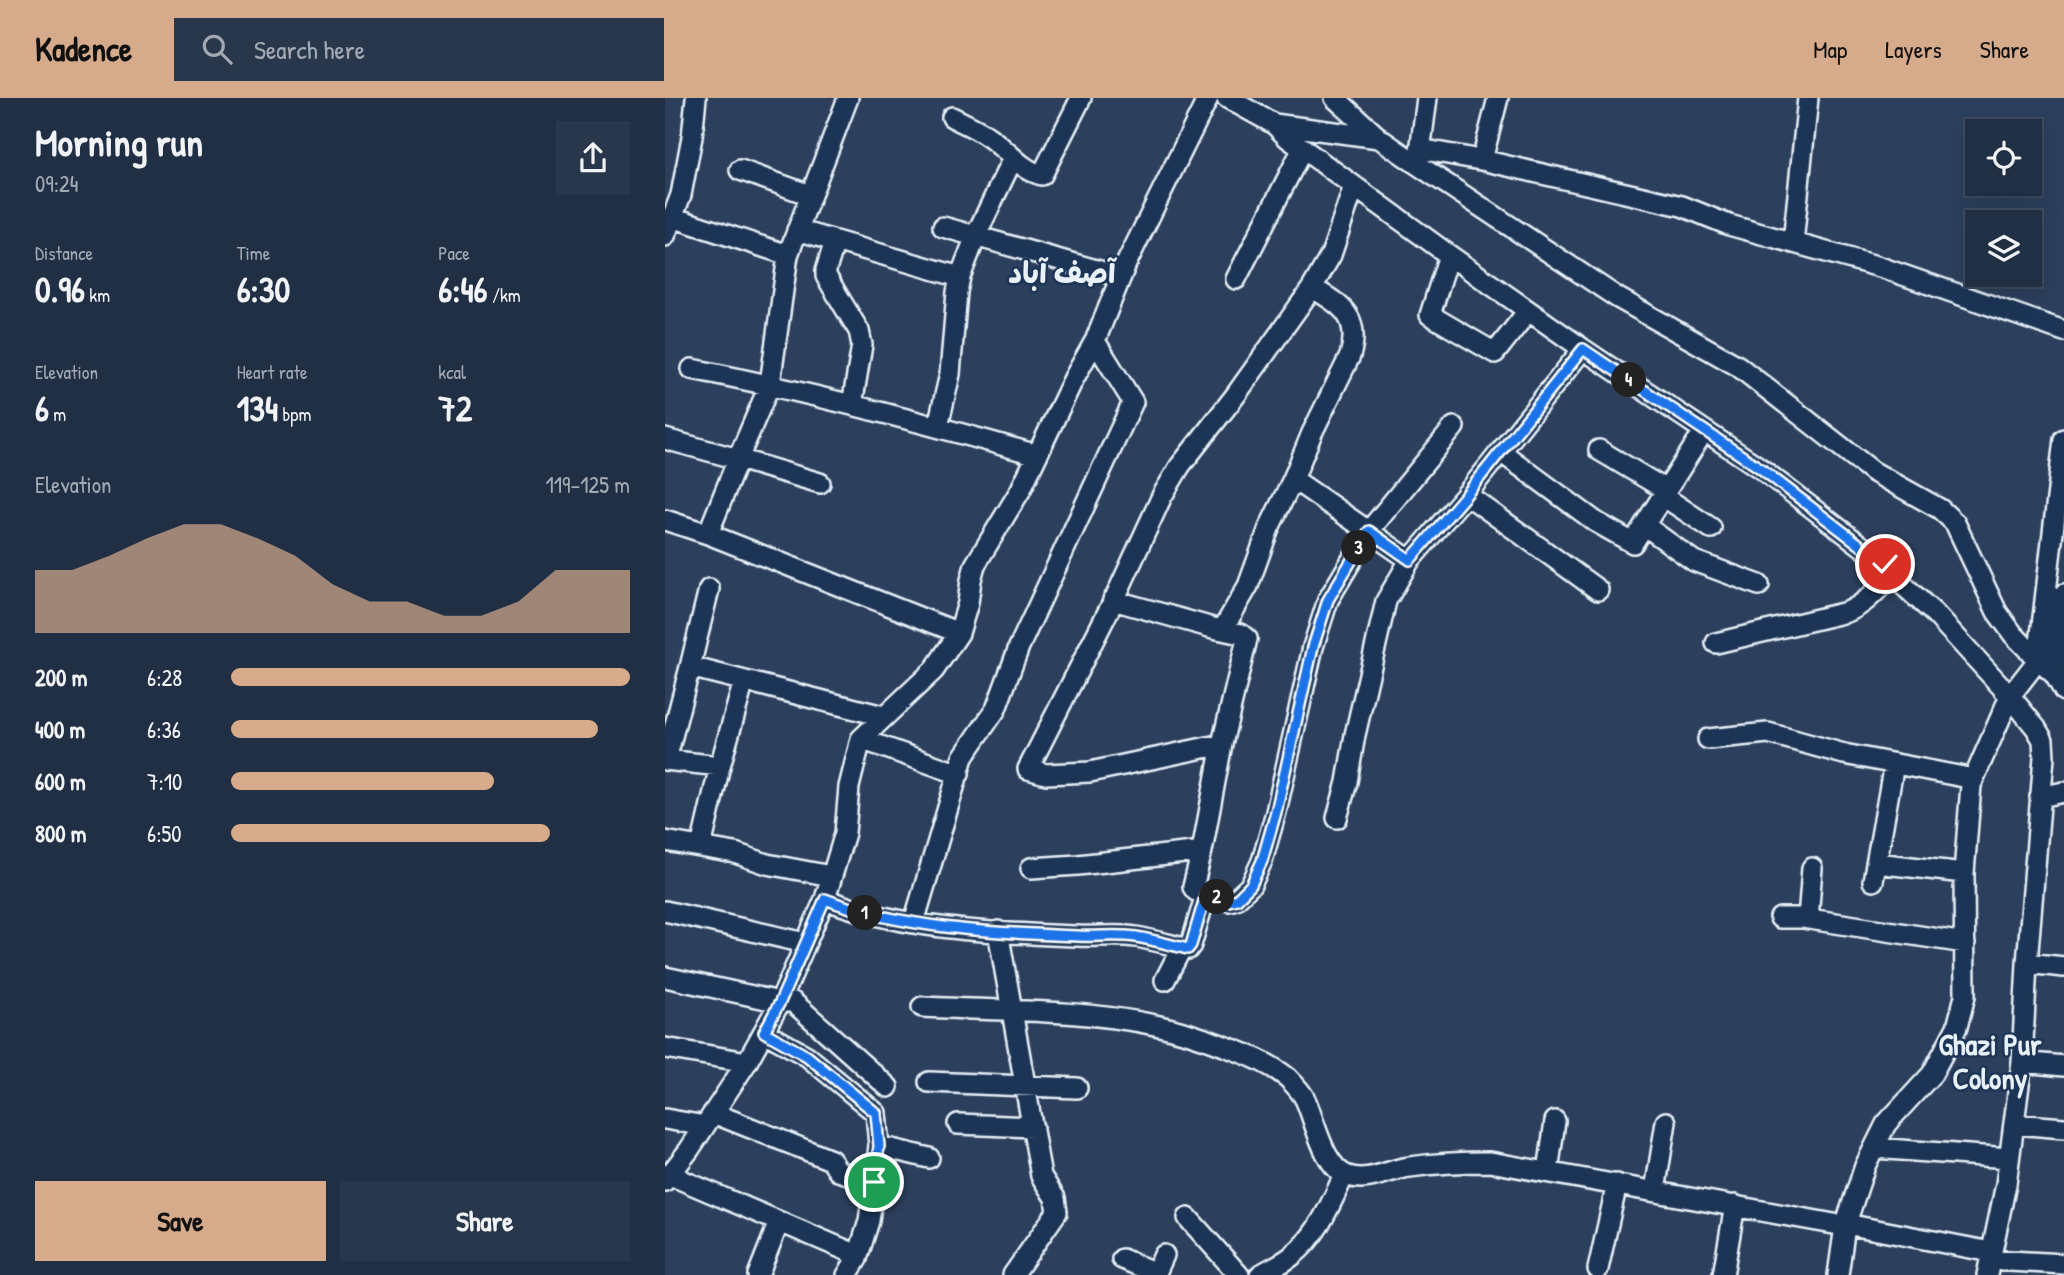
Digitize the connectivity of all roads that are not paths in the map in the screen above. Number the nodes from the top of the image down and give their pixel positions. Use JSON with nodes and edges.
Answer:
{"nodes":[{"id":1,"x":696,"y":98,"type":"edge"},
{"id":2,"x":848,"y":98,"type":"edge"},
{"id":3,"x":1081,"y":98,"type":"edge"},
{"id":4,"x":1207,"y":98,"type":"edge"},
{"id":5,"x":1227,"y":98,"type":"edge"},
{"id":6,"x":1335,"y":98,"type":"edge"},
{"id":7,"x":1427,"y":98,"type":"edge"},
{"id":8,"x":1498,"y":98,"type":"edge"},
{"id":9,"x":1808,"y":98,"type":"edge"},
{"id":10,"x":952,"y":117,"type":"dead end"},
{"id":11,"x":1274,"y":124,"type":"junction"},
{"id":12,"x":1380,"y":138,"type":"junction"},
{"id":13,"x":1303,"y":148,"type":"junction"},
{"id":14,"x":1419,"y":157,"type":"junction"},
{"id":15,"x":1013,"y":158,"type":"junction"},
{"id":16,"x":1482,"y":160,"type":"junction"},
{"id":17,"x":740,"y":170,"type":"dead end"},
{"id":18,"x":1354,"y":187,"type":"junction"},
{"id":19,"x":810,"y":195,"type":"junction"},
{"id":20,"x":672,"y":217,"type":"junction"},
{"id":21,"x":943,"y":227,"type":"dead end"},
{"id":22,"x":797,"y":230,"type":"junction"},
{"id":23,"x":977,"y":235,"type":"junction"},
{"id":24,"x":665,"y":236,"type":"edge"},
{"id":25,"x":835,"y":241,"type":"junction"},
{"id":26,"x":1793,"y":243,"type":"junction"},
{"id":27,"x":788,"y":255,"type":"junction"},
{"id":28,"x":1449,"y":255,"type":"junction"},
{"id":29,"x":960,"y":276,"type":"junction"},
{"id":30,"x":1121,"y":277,"type":"junction"},
{"id":31,"x":1236,"y":279,"type":"dead end"},
{"id":32,"x":1312,"y":288,"type":"junction"},
{"id":33,"x":1528,"y":310,"type":"junction"},
{"id":34,"x":2064,"y":331,"type":"edge"},
{"id":35,"x":1095,"y":341,"type":"junction"},
{"id":36,"x":1583,"y":349,"type":"junction"},
{"id":37,"x":692,"y":369,"type":"dead end"},
{"id":38,"x":769,"y":384,"type":"junction"},
{"id":39,"x":852,"y":405,"type":"junction"},
{"id":40,"x":938,"y":426,"type":"junction"},
{"id":41,"x":1454,"y":427,"type":"dead end"},
{"id":42,"x":1704,"y":431,"type":"junction"},
{"id":43,"x":665,"y":439,"type":"edge"},
{"id":44,"x":2064,"y":439,"type":"edge"},
{"id":45,"x":1599,"y":450,"type":"dead end"},
{"id":46,"x":1501,"y":452,"type":"junction"},
{"id":47,"x":1037,"y":455,"type":"junction"},
{"id":48,"x":738,"y":459,"type":"junction"},
{"id":49,"x":1293,"y":480,"type":"junction"},
{"id":50,"x":820,"y":483,"type":"dead end"},
{"id":51,"x":1664,"y":493,"type":"junction"},
{"id":52,"x":1466,"y":494,"type":"junction"},
{"id":53,"x":665,"y":520,"type":"edge"},
{"id":54,"x":1644,"y":525,"type":"junction"},
{"id":55,"x":1711,"y":528,"type":"dead end"},
{"id":56,"x":1369,"y":531,"type":"junction"},
{"id":57,"x":708,"y":534,"type":"junction"},
{"id":58,"x":1410,"y":560,"type":"junction"},
{"id":59,"x":1892,"y":575,"type":"junction"},
{"id":60,"x":1759,"y":585,"type":"dead end"},
{"id":61,"x":709,"y":589,"type":"dead end"},
{"id":62,"x":1598,"y":590,"type":"dead end"},
{"id":63,"x":2064,"y":594,"type":"edge"},
{"id":64,"x":1113,"y":600,"type":"junction"},
{"id":65,"x":1223,"y":629,"type":"junction"},
{"id":66,"x":959,"y":633,"type":"junction"},
{"id":67,"x":1716,"y":643,"type":"dead end"},
{"id":68,"x":2038,"y":660,"type":"junction"},
{"id":69,"x":690,"y":667,"type":"junction"},
{"id":70,"x":744,"y":681,"type":"junction"},
{"id":71,"x":2059,"y":683,"type":"edge"},
{"id":72,"x":2010,"y":696,"type":"junction"},
{"id":73,"x":883,"y":716,"type":"junction"},
{"id":74,"x":861,"y":739,"type":"junction"},
{"id":75,"x":1709,"y":739,"type":"dead end"},
{"id":76,"x":1222,"y":744,"type":"junction"},
{"id":77,"x":665,"y":760,"type":"edge"},
{"id":78,"x":1894,"y":764,"type":"junction"},
{"id":79,"x":720,"y":766,"type":"junction"},
{"id":80,"x":959,"y":774,"type":"junction"},
{"id":81,"x":1974,"y":779,"type":"junction"},
{"id":82,"x":2064,"y":792,"type":"edge"},
{"id":83,"x":2040,"y":797,"type":"junction"},
{"id":84,"x":1337,"y":818,"type":"dead end"},
{"id":85,"x":665,"y":841,"type":"edge"},
{"id":86,"x":701,"y":847,"type":"junction"},
{"id":87,"x":1202,"y":851,"type":"junction"},
{"id":88,"x":1031,"y":868,"type":"dead end"},
{"id":89,"x":1812,"y":868,"type":"dead end"},
{"id":90,"x":1964,"y":873,"type":"junction"},
{"id":91,"x":831,"y":876,"type":"junction"},
{"id":92,"x":1206,"y":894,"type":"junction"},
{"id":93,"x":825,"y":899,"type":"junction"},
{"id":94,"x":665,"y":911,"type":"edge"},
{"id":95,"x":1780,"y":918,"type":"dead end"},
{"id":96,"x":1808,"y":919,"type":"junction"},
{"id":97,"x":914,"y":922,"type":"junction"},
{"id":98,"x":998,"y":931,"type":"junction"},
{"id":99,"x":806,"y":943,"type":"junction"},
{"id":100,"x":1965,"y":943,"type":"junction"},
{"id":101,"x":1182,"y":947,"type":"junction"},
{"id":102,"x":2027,"y":963,"type":"junction"},
{"id":103,"x":2064,"y":967,"type":"edge"},
{"id":104,"x":665,"y":977,"type":"edge"},
{"id":105,"x":1165,"y":979,"type":"dead end"},
{"id":106,"x":780,"y":1002,"type":"junction"},
{"id":107,"x":922,"y":1007,"type":"dead end"},
{"id":108,"x":1012,"y":1012,"type":"junction"},
{"id":109,"x":764,"y":1032,"type":"junction"},
{"id":110,"x":665,"y":1048,"type":"edge"},
{"id":111,"x":747,"y":1062,"type":"junction"},
{"id":112,"x":2022,"y":1062,"type":"junction"},
{"id":113,"x":2064,"y":1066,"type":"edge"},
{"id":114,"x":929,"y":1082,"type":"dead end"},
{"id":115,"x":1025,"y":1085,"type":"junction"},
{"id":116,"x":888,"y":1087,"type":"dead end"},
{"id":117,"x":1077,"y":1088,"type":"dead end"},
{"id":118,"x":665,"y":1119,"type":"edge"},
{"id":119,"x":709,"y":1120,"type":"junction"},
{"id":120,"x":1555,"y":1121,"type":"dead end"},
{"id":121,"x":1665,"y":1122,"type":"dead end"},
{"id":122,"x":958,"y":1124,"type":"dead end"},
{"id":123,"x":2014,"y":1124,"type":"junction"},
{"id":124,"x":1033,"y":1127,"type":"junction"},
{"id":125,"x":2064,"y":1128,"type":"edge"},
{"id":126,"x":879,"y":1146,"type":"junction"},
{"id":127,"x":1874,"y":1148,"type":"junction"},
{"id":128,"x":929,"y":1158,"type":"dead end"},
{"id":129,"x":2009,"y":1158,"type":"junction"},
{"id":130,"x":1548,"y":1172,"type":"junction"},
{"id":131,"x":1344,"y":1175,"type":"junction"},
{"id":132,"x":668,"y":1178,"type":"edge"},
{"id":133,"x":874,"y":1182,"type":"junction"},
{"id":134,"x":1617,"y":1184,"type":"junction"},
{"id":135,"x":1655,"y":1191,"type":"junction"},
{"id":136,"x":1735,"y":1205,"type":"junction"},
{"id":137,"x":1188,"y":1218,"type":"dead end"},
{"id":138,"x":779,"y":1222,"type":"junction"},
{"id":139,"x":1845,"y":1225,"type":"junction"},
{"id":140,"x":1122,"y":1259,"type":"dead end"},
{"id":141,"x":1990,"y":1262,"type":"edge"},
{"id":142,"x":2064,"y":1264,"type":"edge"},
{"id":143,"x":852,"y":1267,"type":"edge"},
{"id":144,"x":1158,"y":1268,"type":"edge"},
{"id":145,"x":1598,"y":1269,"type":"dead end"},
{"id":146,"x":758,"y":1275,"type":"edge"},
{"id":147,"x":1013,"y":1275,"type":"edge"},
{"id":148,"x":1239,"y":1275,"type":"edge"},
{"id":149,"x":1260,"y":1275,"type":"edge"},
{"id":150,"x":1723,"y":1275,"type":"edge"},
{"id":151,"x":1838,"y":1275,"type":"edge"}],
"edges":[{"from":1,"to":20,"type":"street"},
{"from":2,"to":19,"type":"street"},
{"from":3,"to":15,"type":"street"},
{"from":4,"to":30,"type":"street"},
{"from":5,"to":11,"type":"street"},
{"from":6,"to":12,"type":"street"},
{"from":7,"to":14,"type":"street"},
{"from":8,"to":16,"type":"street"},
{"from":9,"to":26,"type":"street"},
{"from":10,"to":15,"type":"street"},
{"from":11,"to":12,"type":"street"},
{"from":11,"to":13,"type":"street"},
{"from":12,"to":14,"type":"street"},
{"from":13,"to":18,"type":"street"},
{"from":13,"to":31,"type":"street"},
{"from":14,"to":16,"type":"street"},
{"from":14,"to":68,"type":"street"},
{"from":15,"to":23,"type":"street"},
{"from":16,"to":26,"type":"street"},
{"from":17,"to":19,"type":"street"},
{"from":18,"to":28,"type":"street"},
{"from":18,"to":32,"type":"street"},
{"from":19,"to":22,"type":"street"},
{"from":20,"to":24,"type":"street"},
{"from":20,"to":27,"type":"street"},
{"from":21,"to":23,"type":"street"},
{"from":22,"to":25,"type":"street"},
{"from":22,"to":27,"type":"street"},
{"from":23,"to":29,"type":"street"},
{"from":23,"to":30,"type":"street"},
{"from":25,"to":29,"type":"street"},
{"from":25,"to":39,"type":"street"},
{"from":26,"to":34,"type":"street"},
{"from":27,"to":38,"type":"street"},
{"from":28,"to":33,"type":"street"},
{"from":28,"to":33,"type":"street"},
{"from":29,"to":40,"type":"street"},
{"from":30,"to":35,"type":"street"},
{"from":32,"to":49,"type":"street"},
{"from":32,"to":64,"type":"street"},
{"from":33,"to":36,"type":"street"},
{"from":35,"to":47,"type":"street"},
{"from":35,"to":80,"type":"street"},
{"from":36,"to":42,"type":"street"},
{"from":36,"to":46,"type":"street"},
{"from":37,"to":38,"type":"street"},
{"from":38,"to":39,"type":"street"},
{"from":38,"to":48,"type":"street"},
{"from":39,"to":40,"type":"street"},
{"from":40,"to":47,"type":"street"},
{"from":41,"to":56,"type":"street"},
{"from":42,"to":51,"type":"street"},
{"from":42,"to":59,"type":"street"},
{"from":43,"to":48,"type":"street"},
{"from":44,"to":68,"type":"street"},
{"from":45,"to":51,"type":"street"},
{"from":46,"to":52,"type":"street"},
{"from":46,"to":54,"type":"street"},
{"from":47,"to":66,"type":"street"},
{"from":48,"to":50,"type":"street"},
{"from":48,"to":57,"type":"street"},
{"from":49,"to":56,"type":"street"},
{"from":49,"to":65,"type":"street"},
{"from":51,"to":54,"type":"street"},
{"from":51,"to":55,"type":"street"},
{"from":52,"to":58,"type":"street"},
{"from":52,"to":62,"type":"street"},
{"from":53,"to":57,"type":"street"},
{"from":54,"to":60,"type":"street"},
{"from":56,"to":58,"type":"street"},
{"from":56,"to":92,"type":"street"},
{"from":57,"to":66,"type":"street"},
{"from":58,"to":84,"type":"street"},
{"from":59,"to":67,"type":"street"},
{"from":59,"to":72,"type":"street"},
{"from":61,"to":69,"type":"street"},
{"from":63,"to":71,"type":"street"},
{"from":64,"to":65,"type":"street"},
{"from":64,"to":76,"type":"street"},
{"from":65,"to":76,"type":"street"},
{"from":66,"to":73,"type":"street"},
{"from":68,"to":71,"type":"street"},
{"from":68,"to":72,"type":"street"},
{"from":69,"to":70,"type":"street"},
{"from":69,"to":77,"type":"street"},
{"from":70,"to":73,"type":"street"},
{"from":70,"to":79,"type":"street"},
{"from":72,"to":81,"type":"street"},
{"from":72,"to":83,"type":"street"},
{"from":73,"to":74,"type":"street"},
{"from":74,"to":80,"type":"street"},
{"from":74,"to":91,"type":"street"},
{"from":75,"to":78,"type":"street"},
{"from":76,"to":87,"type":"street"},
{"from":77,"to":79,"type":"street"},
{"from":78,"to":81,"type":"street"},
{"from":78,"to":90,"type":"street"},
{"from":79,"to":86,"type":"street"},
{"from":80,"to":97,"type":"street"},
{"from":81,"to":90,"type":"street"},
{"from":82,"to":83,"type":"street"},
{"from":83,"to":102,"type":"street"},
{"from":85,"to":86,"type":"street"},
{"from":86,"to":91,"type":"street"},
{"from":87,"to":88,"type":"street"},
{"from":87,"to":92,"type":"street"},
{"from":89,"to":96,"type":"street"},
{"from":90,"to":100,"type":"street"},
{"from":91,"to":93,"type":"street"},
{"from":92,"to":101,"type":"street"},
{"from":93,"to":97,"type":"street"},
{"from":93,"to":99,"type":"street"},
{"from":94,"to":99,"type":"street"},
{"from":95,"to":96,"type":"street"},
{"from":96,"to":100,"type":"street"},
{"from":97,"to":98,"type":"street"},
{"from":98,"to":101,"type":"street"},
{"from":98,"to":108,"type":"street"},
{"from":99,"to":106,"type":"street"},
{"from":100,"to":127,"type":"street"},
{"from":101,"to":105,"type":"street"},
{"from":102,"to":103,"type":"street"},
{"from":102,"to":112,"type":"street"},
{"from":104,"to":106,"type":"street"},
{"from":106,"to":109,"type":"street"},
{"from":106,"to":116,"type":"street"},
{"from":107,"to":108,"type":"street"},
{"from":108,"to":115,"type":"street"},
{"from":108,"to":131,"type":"street"},
{"from":109,"to":111,"type":"street"},
{"from":109,"to":126,"type":"street"},
{"from":110,"to":111,"type":"street"},
{"from":111,"to":119,"type":"street"},
{"from":112,"to":113,"type":"street"},
{"from":112,"to":123,"type":"street"},
{"from":114,"to":115,"type":"street"},
{"from":115,"to":117,"type":"street"},
{"from":115,"to":124,"type":"street"},
{"from":118,"to":119,"type":"street"},
{"from":119,"to":132,"type":"street"},
{"from":119,"to":133,"type":"street"},
{"from":120,"to":130,"type":"street"},
{"from":121,"to":135,"type":"street"},
{"from":122,"to":124,"type":"street"},
{"from":123,"to":125,"type":"street"},
{"from":123,"to":129,"type":"street"},
{"from":124,"to":147,"type":"street"},
{"from":126,"to":128,"type":"street"},
{"from":126,"to":133,"type":"street"},
{"from":127,"to":129,"type":"street"},
{"from":127,"to":139,"type":"street"},
{"from":129,"to":141,"type":"street"},
{"from":130,"to":131,"type":"street"},
{"from":130,"to":134,"type":"street"},
{"from":131,"to":149,"type":"street"},
{"from":132,"to":138,"type":"street"},
{"from":133,"to":143,"type":"street"},
{"from":134,"to":135,"type":"street"},
{"from":134,"to":145,"type":"street"},
{"from":135,"to":136,"type":"street"},
{"from":136,"to":139,"type":"street"},
{"from":136,"to":150,"type":"street"},
{"from":137,"to":148,"type":"street"},
{"from":138,"to":143,"type":"street"},
{"from":138,"to":146,"type":"street"},
{"from":139,"to":141,"type":"street"},
{"from":139,"to":151,"type":"street"},
{"from":140,"to":144,"type":"street"},
{"from":141,"to":142,"type":"street"}]}
